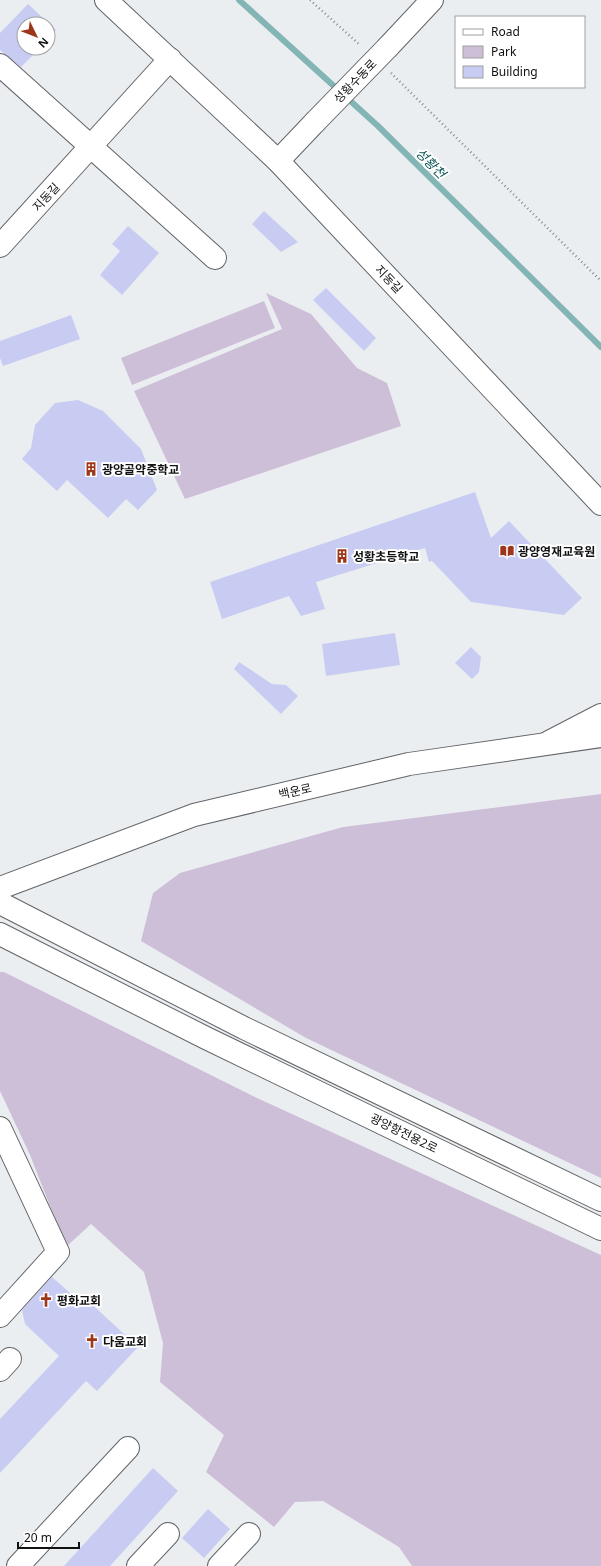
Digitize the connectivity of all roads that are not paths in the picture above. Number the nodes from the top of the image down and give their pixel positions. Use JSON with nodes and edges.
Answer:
{"nodes":[{"id":1,"x":106,"y":0,"type":"edge"},
{"id":2,"x":432,"y":0,"type":"edge"},
{"id":3,"x":170,"y":60,"type":"junction"},
{"id":4,"x":0,"y":65,"type":"edge"},
{"id":5,"x":91,"y":148,"type":"junction"},
{"id":6,"x":278,"y":161,"type":"junction"},
{"id":7,"x":0,"y":246,"type":"edge"},
{"id":8,"x":216,"y":258,"type":"dead end"},
{"id":9,"x":601,"y":504,"type":"edge"},
{"id":10,"x":601,"y":715,"type":"edge"},
{"id":11,"x":601,"y":736,"type":"edge"},
{"id":12,"x":547,"y":744,"type":"junction"},
{"id":13,"x":0,"y":888,"type":"edge"},
{"id":14,"x":0,"y":903,"type":"edge"},
{"id":15,"x":0,"y":934,"type":"edge"},
{"id":16,"x":0,"y":1128,"type":"edge"},
{"id":17,"x":601,"y":1200,"type":"edge"},
{"id":18,"x":601,"y":1229,"type":"edge"},
{"id":19,"x":0,"y":1316,"type":"edge"},
{"id":20,"x":128,"y":1448,"type":"dead end"},
{"id":21,"x":168,"y":1534,"type":"dead end"},
{"id":22,"x":249,"y":1534,"type":"dead end"},
{"id":23,"x":18,"y":1566,"type":"edge"},
{"id":24,"x":138,"y":1566,"type":"edge"},
{"id":25,"x":219,"y":1566,"type":"edge"}],
"edges":[{"from":1,"to":3,"type":"main road","name":"지동길"},
{"from":2,"to":6,"type":"main road","name":"성황수동로","bridge":true},
{"from":3,"to":5,"type":"main road","name":"지동길"},
{"from":3,"to":6,"type":"main road","name":"지동길"},
{"from":4,"to":5,"type":"main road"},
{"from":5,"to":7,"type":"main road","name":"지동길"},
{"from":5,"to":8,"type":"main road"},
{"from":6,"to":9,"type":"main road","name":"지동길"},
{"from":10,"to":12,"type":"main road"},
{"from":11,"to":12,"type":"main road","name":"백운로"},
{"from":12,"to":13,"type":"main road","name":"백운로"},
{"from":14,"to":17,"type":"main road"},
{"from":15,"to":18,"type":"main road","name":"광양항전용2로"},
{"from":16,"to":19,"type":"main road"},
{"from":20,"to":23,"type":"main road"},
{"from":21,"to":24,"type":"main road"},
{"from":22,"to":25,"type":"main road"}]}
